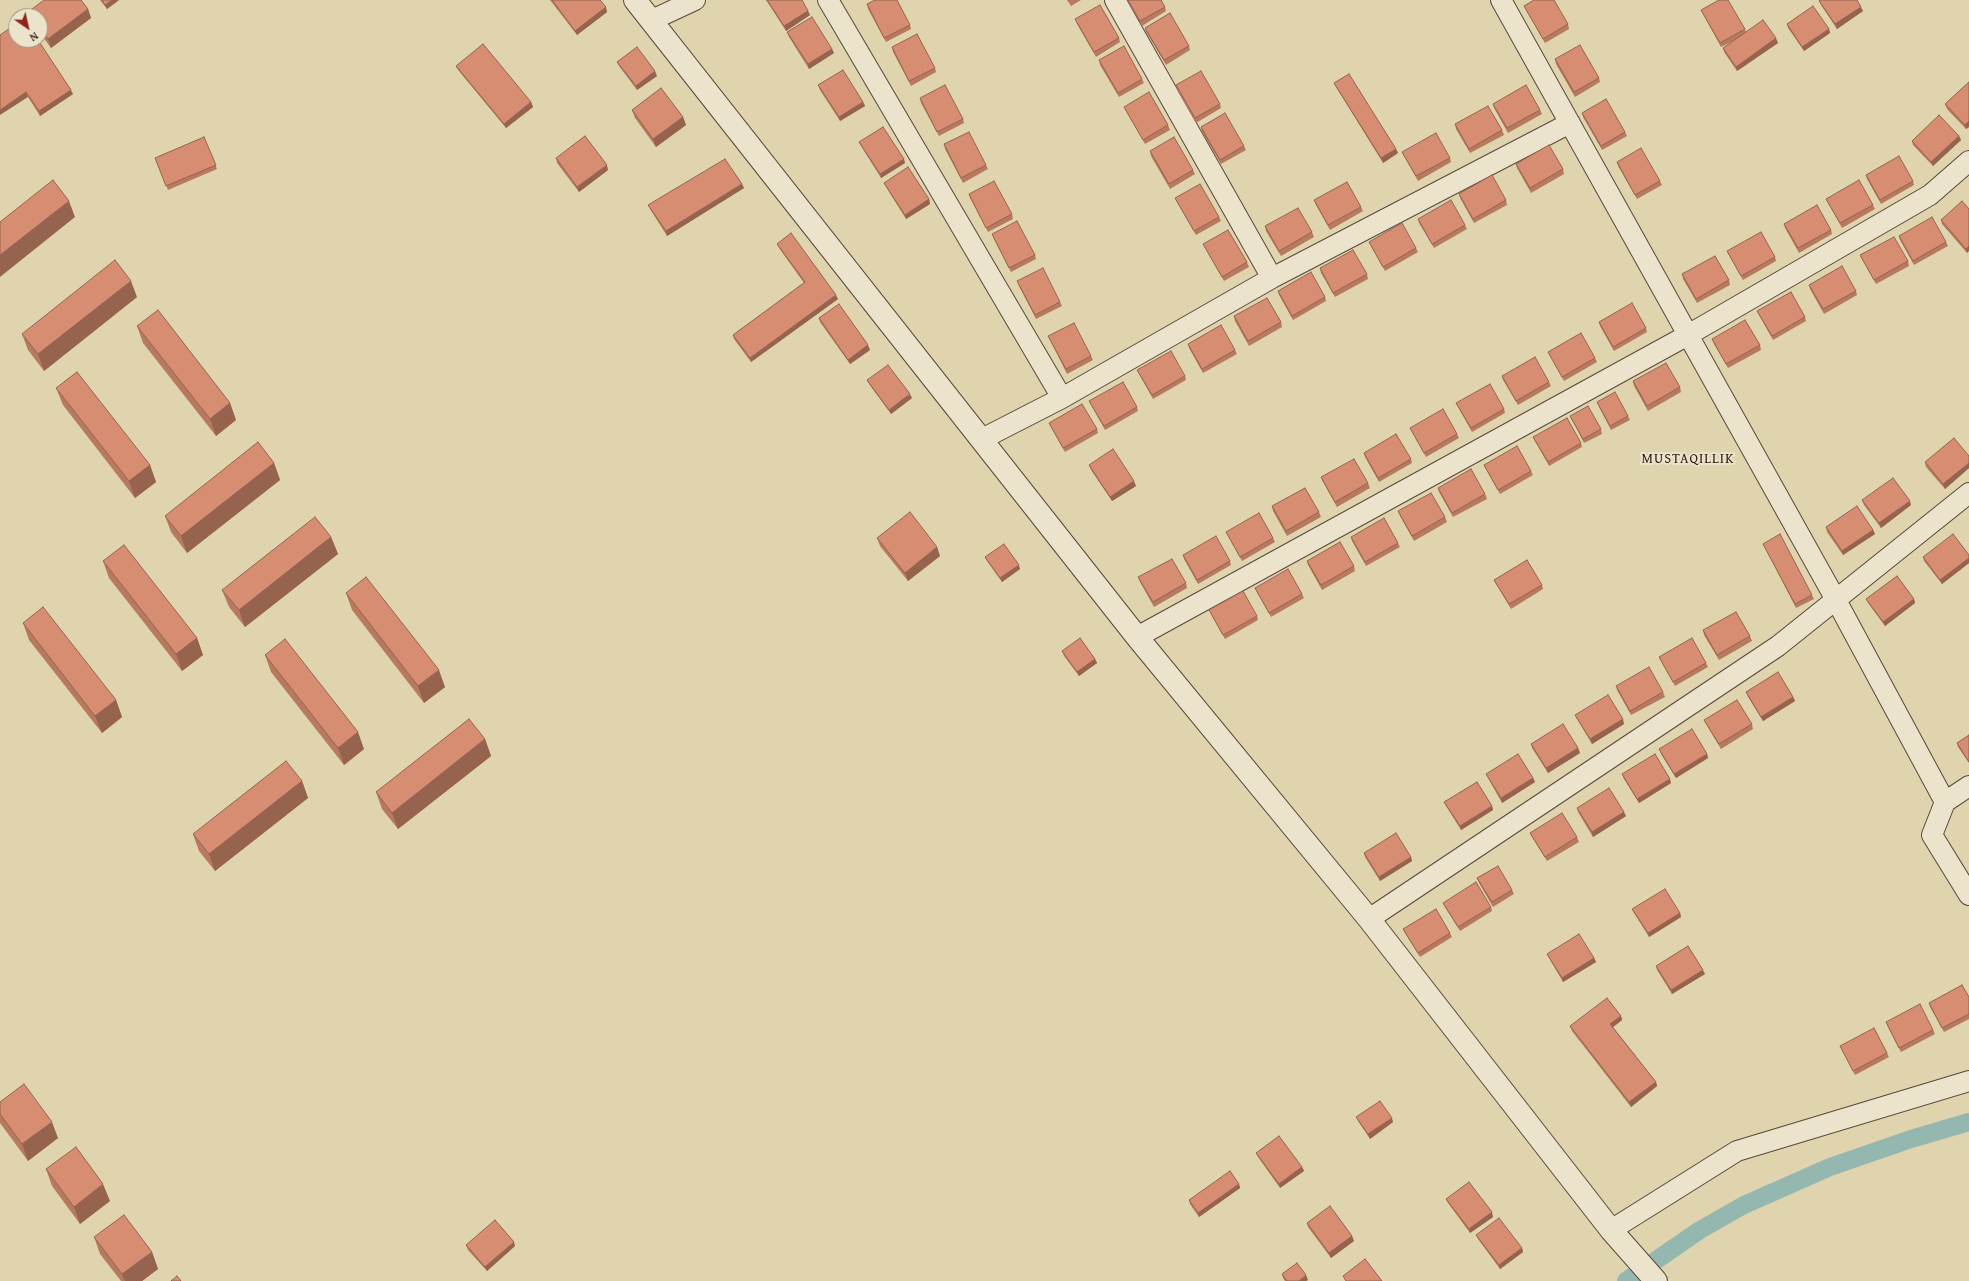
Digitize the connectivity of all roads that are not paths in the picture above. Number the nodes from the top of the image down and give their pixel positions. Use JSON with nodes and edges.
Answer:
{"nodes":[{"id":1,"x":635,"y":0,"type":"edge"},
{"id":2,"x":695,"y":0,"type":"edge"},
{"id":3,"x":828,"y":0,"type":"edge"},
{"id":4,"x":1115,"y":0,"type":"edge"},
{"id":5,"x":1502,"y":0,"type":"edge"},
{"id":6,"x":652,"y":20,"type":"junction"},
{"id":7,"x":1570,"y":123,"type":"junction"},
{"id":8,"x":1969,"y":161,"type":"edge"},
{"id":9,"x":1272,"y":278,"type":"junction"},
{"id":10,"x":1688,"y":335,"type":"junction"},
{"id":11,"x":1062,"y":398,"type":"junction"},
{"id":12,"x":982,"y":439,"type":"junction"},
{"id":13,"x":1969,"y":493,"type":"edge"},
{"id":14,"x":1836,"y":600,"type":"junction"},
{"id":15,"x":1137,"y":637,"type":"junction"},
{"id":16,"x":1969,"y":786,"type":"edge"},
{"id":17,"x":1945,"y":802,"type":"junction"},
{"id":18,"x":1969,"y":895,"type":"edge"},
{"id":19,"x":1370,"y":919,"type":"junction"},
{"id":20,"x":1969,"y":1081,"type":"edge"},
{"id":21,"x":1617,"y":1236,"type":"junction"},
{"id":22,"x":1656,"y":1281,"type":"edge"}],
"edges":[{"from":1,"to":6,"type":"street"},
{"from":2,"to":6,"type":"street"},
{"from":3,"to":11,"type":"street"},
{"from":4,"to":9,"type":"street"},
{"from":5,"to":7,"type":"street"},
{"from":6,"to":12,"type":"street"},
{"from":7,"to":9,"type":"street"},
{"from":7,"to":10,"type":"street"},
{"from":8,"to":10,"type":"street"},
{"from":9,"to":11,"type":"street"},
{"from":10,"to":14,"type":"street"},
{"from":10,"to":15,"type":"street"},
{"from":11,"to":12,"type":"street"},
{"from":12,"to":15,"type":"street"},
{"from":13,"to":14,"type":"street"},
{"from":14,"to":17,"type":"street"},
{"from":14,"to":19,"type":"street"},
{"from":15,"to":19,"type":"street"},
{"from":16,"to":17,"type":"street"},
{"from":17,"to":18,"type":"street"},
{"from":19,"to":21,"type":"street"},
{"from":20,"to":21,"type":"street"},
{"from":21,"to":22,"type":"street"}]}
